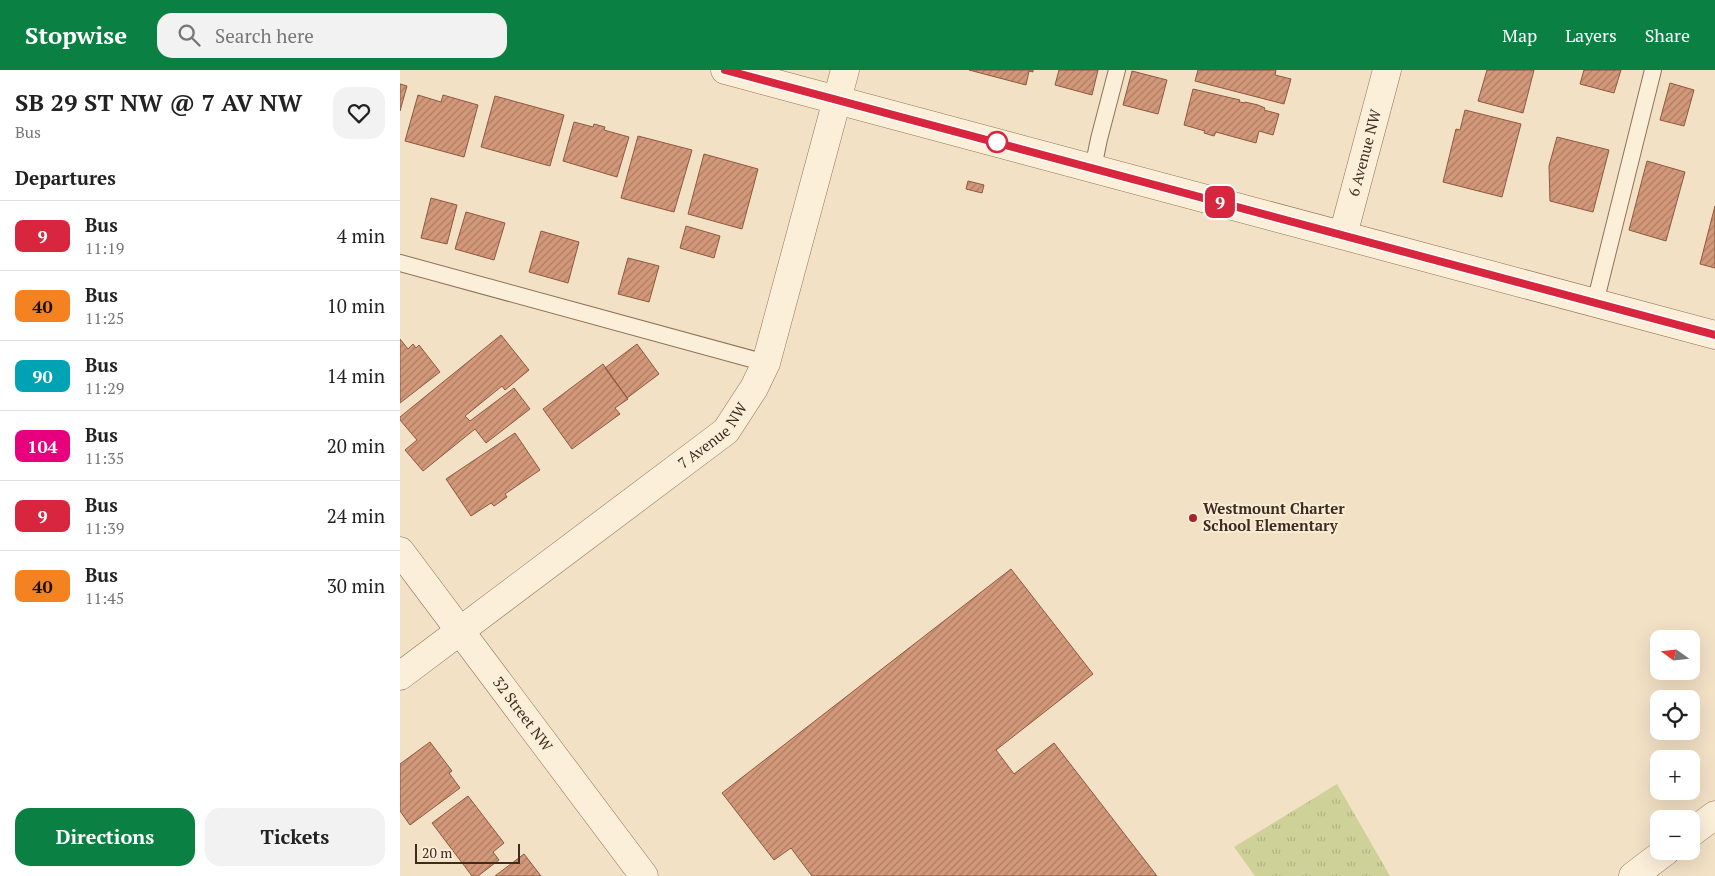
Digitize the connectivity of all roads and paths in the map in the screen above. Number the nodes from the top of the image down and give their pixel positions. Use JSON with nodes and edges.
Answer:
{"nodes":[{"id":1,"x":725,"y":70,"type":"edge"},
{"id":2,"x":845,"y":70,"type":"edge"},
{"id":3,"x":1117,"y":70,"type":"edge"},
{"id":4,"x":1386,"y":70,"type":"edge"},
{"id":5,"x":1653,"y":70,"type":"edge"},
{"id":6,"x":837,"y":100,"type":"junction"},
{"id":7,"x":1094,"y":168,"type":"junction"},
{"id":8,"x":1343,"y":235,"type":"junction"},
{"id":9,"x":400,"y":263,"type":"edge"},
{"id":10,"x":1595,"y":303,"type":"junction"},
{"id":11,"x":1715,"y":335,"type":"edge"},
{"id":12,"x":766,"y":363,"type":"junction"},
{"id":13,"x":400,"y":551,"type":"edge"},
{"id":14,"x":460,"y":632,"type":"junction"},
{"id":15,"x":400,"y":676,"type":"edge"},
{"id":16,"x":1654,"y":860,"type":"edge"},
{"id":17,"x":644,"y":876,"type":"edge"},
{"id":18,"x":1633,"y":876,"type":"edge"}],
"edges":[{"from":1,"to":6,"type":"street"},
{"from":2,"to":6,"type":"street","name":"7 Avenue NW"},
{"from":3,"to":7,"type":"lane"},
{"from":4,"to":8,"type":"street","name":"6 Avenue NW"},
{"from":5,"to":10,"type":"lane"},
{"from":6,"to":7,"type":"street"},
{"from":6,"to":12,"type":"street","name":"7 Avenue NW"},
{"from":7,"to":8,"type":"street"},
{"from":8,"to":10,"type":"street"},
{"from":9,"to":12,"type":"lane"},
{"from":10,"to":11,"type":"street"},
{"from":12,"to":14,"type":"street","name":"7 Avenue NW"},
{"from":13,"to":14,"type":"street","name":"32 Street NW"},
{"from":14,"to":15,"type":"street","name":"7 Avenue NW"},
{"from":14,"to":17,"type":"street","name":"32 Street NW"},
{"from":16,"to":18,"type":"street"}]}
